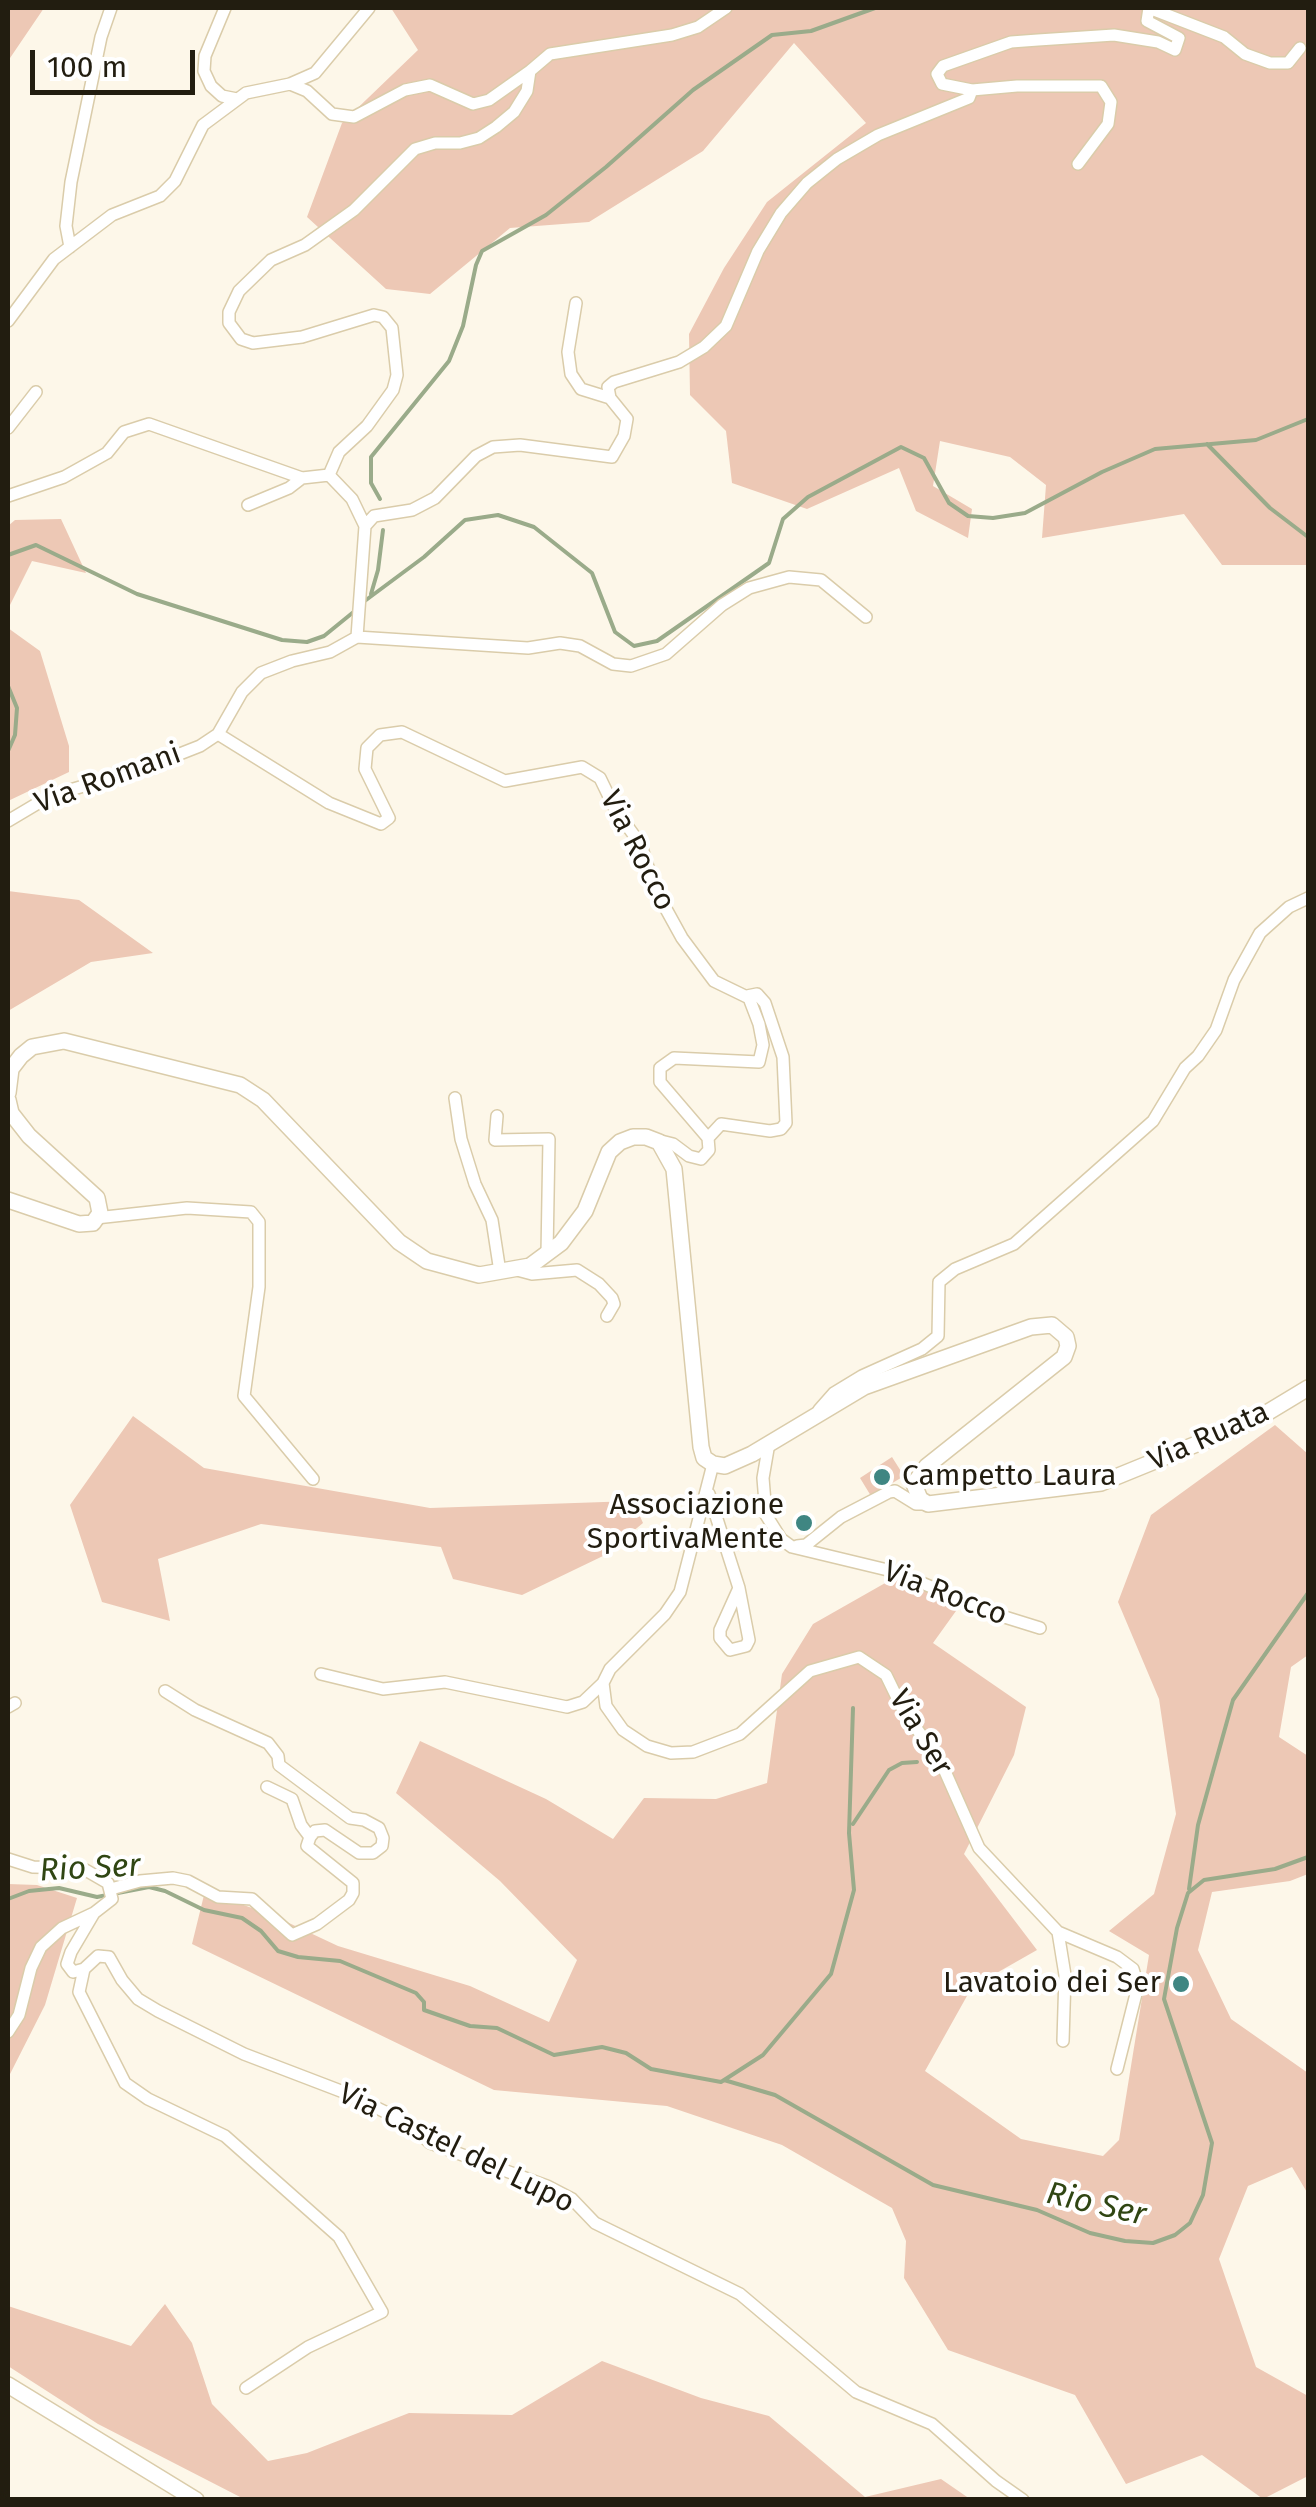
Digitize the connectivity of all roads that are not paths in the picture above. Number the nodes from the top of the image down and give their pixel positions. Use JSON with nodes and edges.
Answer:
{"nodes":[{"id":1,"x":111,"y":8,"type":"edge"},
{"id":2,"x":225,"y":8,"type":"edge"},
{"id":3,"x":369,"y":8,"type":"edge"},
{"id":4,"x":726,"y":8,"type":"edge"},
{"id":5,"x":1300,"y":48,"type":"dead end"},
{"id":6,"x":530,"y":71,"type":"junction"},
{"id":7,"x":290,"y":84,"type":"junction"},
{"id":8,"x":972,"y":90,"type":"junction"},
{"id":9,"x":238,"y":99,"type":"junction"},
{"id":10,"x":1078,"y":164,"type":"dead end"},
{"id":11,"x":70,"y":247,"type":"junction"},
{"id":12,"x":576,"y":303,"type":"dead end"},
{"id":13,"x":8,"y":321,"type":"edge"},
{"id":14,"x":36,"y":392,"type":"dead end"},
{"id":15,"x":610,"y":398,"type":"junction"},
{"id":16,"x":8,"y":428,"type":"edge"},
{"id":17,"x":329,"y":475,"type":"junction"},
{"id":18,"x":302,"y":478,"type":"junction"},
{"id":19,"x":8,"y":496,"type":"edge"},
{"id":20,"x":248,"y":504,"type":"dead end"},
{"id":21,"x":365,"y":526,"type":"junction"},
{"id":22,"x":866,"y":617,"type":"dead end"},
{"id":23,"x":357,"y":637,"type":"junction"},
{"id":24,"x":218,"y":734,"type":"junction"},
{"id":25,"x":8,"y":821,"type":"edge"},
{"id":26,"x":1308,"y":898,"type":"edge"},
{"id":27,"x":748,"y":996,"type":"junction"},
{"id":28,"x":8,"y":1097,"type":"edge"},
{"id":29,"x":455,"y":1098,"type":"dead end"},
{"id":30,"x":497,"y":1116,"type":"dead end"},
{"id":31,"x":646,"y":1137,"type":"junction"},
{"id":32,"x":708,"y":1138,"type":"junction"},
{"id":33,"x":8,"y":1200,"type":"edge"},
{"id":34,"x":96,"y":1218,"type":"junction"},
{"id":35,"x":547,"y":1254,"type":"junction"},
{"id":36,"x":508,"y":1271,"type":"junction"},
{"id":37,"x":608,"y":1316,"type":"dead end"},
{"id":38,"x":1308,"y":1388,"type":"edge"},
{"id":39,"x":816,"y":1414,"type":"junction"},
{"id":40,"x":769,"y":1443,"type":"junction"},
{"id":41,"x":713,"y":1464,"type":"junction"},
{"id":42,"x":313,"y":1479,"type":"dead end"},
{"id":43,"x":707,"y":1490,"type":"junction"},
{"id":44,"x":928,"y":1504,"type":"junction"},
{"id":45,"x":792,"y":1546,"type":"junction"},
{"id":46,"x":739,"y":1588,"type":"junction"},
{"id":47,"x":1040,"y":1628,"type":"dead end"},
{"id":48,"x":322,"y":1674,"type":"dead end"},
{"id":49,"x":602,"y":1683,"type":"junction"},
{"id":50,"x":165,"y":1691,"type":"dead end"},
{"id":51,"x":267,"y":1788,"type":"dead end"},
{"id":52,"x":310,"y":1837,"type":"junction"},
{"id":53,"x":8,"y":1859,"type":"edge"},
{"id":54,"x":112,"y":1893,"type":"junction"},
{"id":55,"x":94,"y":1913,"type":"junction"},
{"id":56,"x":1058,"y":1932,"type":"junction"},
{"id":57,"x":84,"y":1968,"type":"junction"},
{"id":58,"x":8,"y":2032,"type":"edge"},
{"id":59,"x":1063,"y":2041,"type":"dead end"},
{"id":60,"x":1117,"y":2069,"type":"dead end"},
{"id":61,"x":8,"y":2385,"type":"edge"},
{"id":62,"x":246,"y":2388,"type":"dead end"},
{"id":63,"x":196,"y":2500,"type":"edge"},
{"id":64,"x":1023,"y":2500,"type":"edge"}],
"edges":[{"from":1,"to":11,"type":"street"},
{"from":2,"to":9,"type":"street"},
{"from":3,"to":7,"type":"street"},
{"from":4,"to":6,"type":"street"},
{"from":5,"to":8,"type":"street"},
{"from":6,"to":7,"type":"street"},
{"from":6,"to":17,"type":"street"},
{"from":7,"to":9,"type":"street"},
{"from":8,"to":10,"type":"street"},
{"from":8,"to":15,"type":"street"},
{"from":9,"to":11,"type":"street"},
{"from":11,"to":13,"type":"street"},
{"from":12,"to":15,"type":"street"},
{"from":14,"to":16,"type":"street"},
{"from":15,"to":21,"type":"street"},
{"from":17,"to":18,"type":"street"},
{"from":17,"to":21,"type":"street"},
{"from":18,"to":19,"type":"street"},
{"from":18,"to":20,"type":"street"},
{"from":21,"to":23,"type":"street"},
{"from":22,"to":23,"type":"street"},
{"from":23,"to":24,"type":"street","name":"Via Romani"},
{"from":24,"to":25,"type":"street","name":"Via Romani"},
{"from":24,"to":27,"type":"street","name":"Via Rocco"},
{"from":26,"to":39,"type":"street"},
{"from":27,"to":32,"type":"street","name":"Via Rocco"},
{"from":27,"to":32,"type":"street"},
{"from":28,"to":34,"type":"street"},
{"from":28,"to":36,"type":"street"},
{"from":29,"to":36,"type":"street"},
{"from":30,"to":35,"type":"street"},
{"from":31,"to":32,"type":"street","name":"Via Rocco"},
{"from":31,"to":35,"type":"street"},
{"from":31,"to":41,"type":"street"},
{"from":33,"to":34,"type":"street"},
{"from":34,"to":42,"type":"street"},
{"from":35,"to":36,"type":"street"},
{"from":36,"to":37,"type":"street"},
{"from":38,"to":44,"type":"street","name":"Via Ruata"},
{"from":39,"to":40,"type":"street"},
{"from":39,"to":44,"type":"street"},
{"from":40,"to":41,"type":"street"},
{"from":40,"to":45,"type":"street"},
{"from":41,"to":43,"type":"street"},
{"from":43,"to":46,"type":"street"},
{"from":43,"to":49,"type":"street"},
{"from":44,"to":45,"type":"street"},
{"from":45,"to":47,"type":"street","name":"Via Rocco"},
{"from":46,"to":46,"type":"street"},
{"from":48,"to":49,"type":"street"},
{"from":49,"to":56,"type":"street","name":"Via Ser"},
{"from":50,"to":52,"type":"street"},
{"from":51,"to":52,"type":"street"},
{"from":52,"to":54,"type":"street"},
{"from":53,"to":54,"type":"street"},
{"from":54,"to":55,"type":"street"},
{"from":55,"to":57,"type":"street"},
{"from":55,"to":58,"type":"street"},
{"from":56,"to":59,"type":"street"},
{"from":56,"to":60,"type":"street","name":"Via Ser"},
{"from":57,"to":62,"type":"street"},
{"from":57,"to":64,"type":"street","name":"Via Castel del Lupo"},
{"from":61,"to":63,"type":"street"}]}
